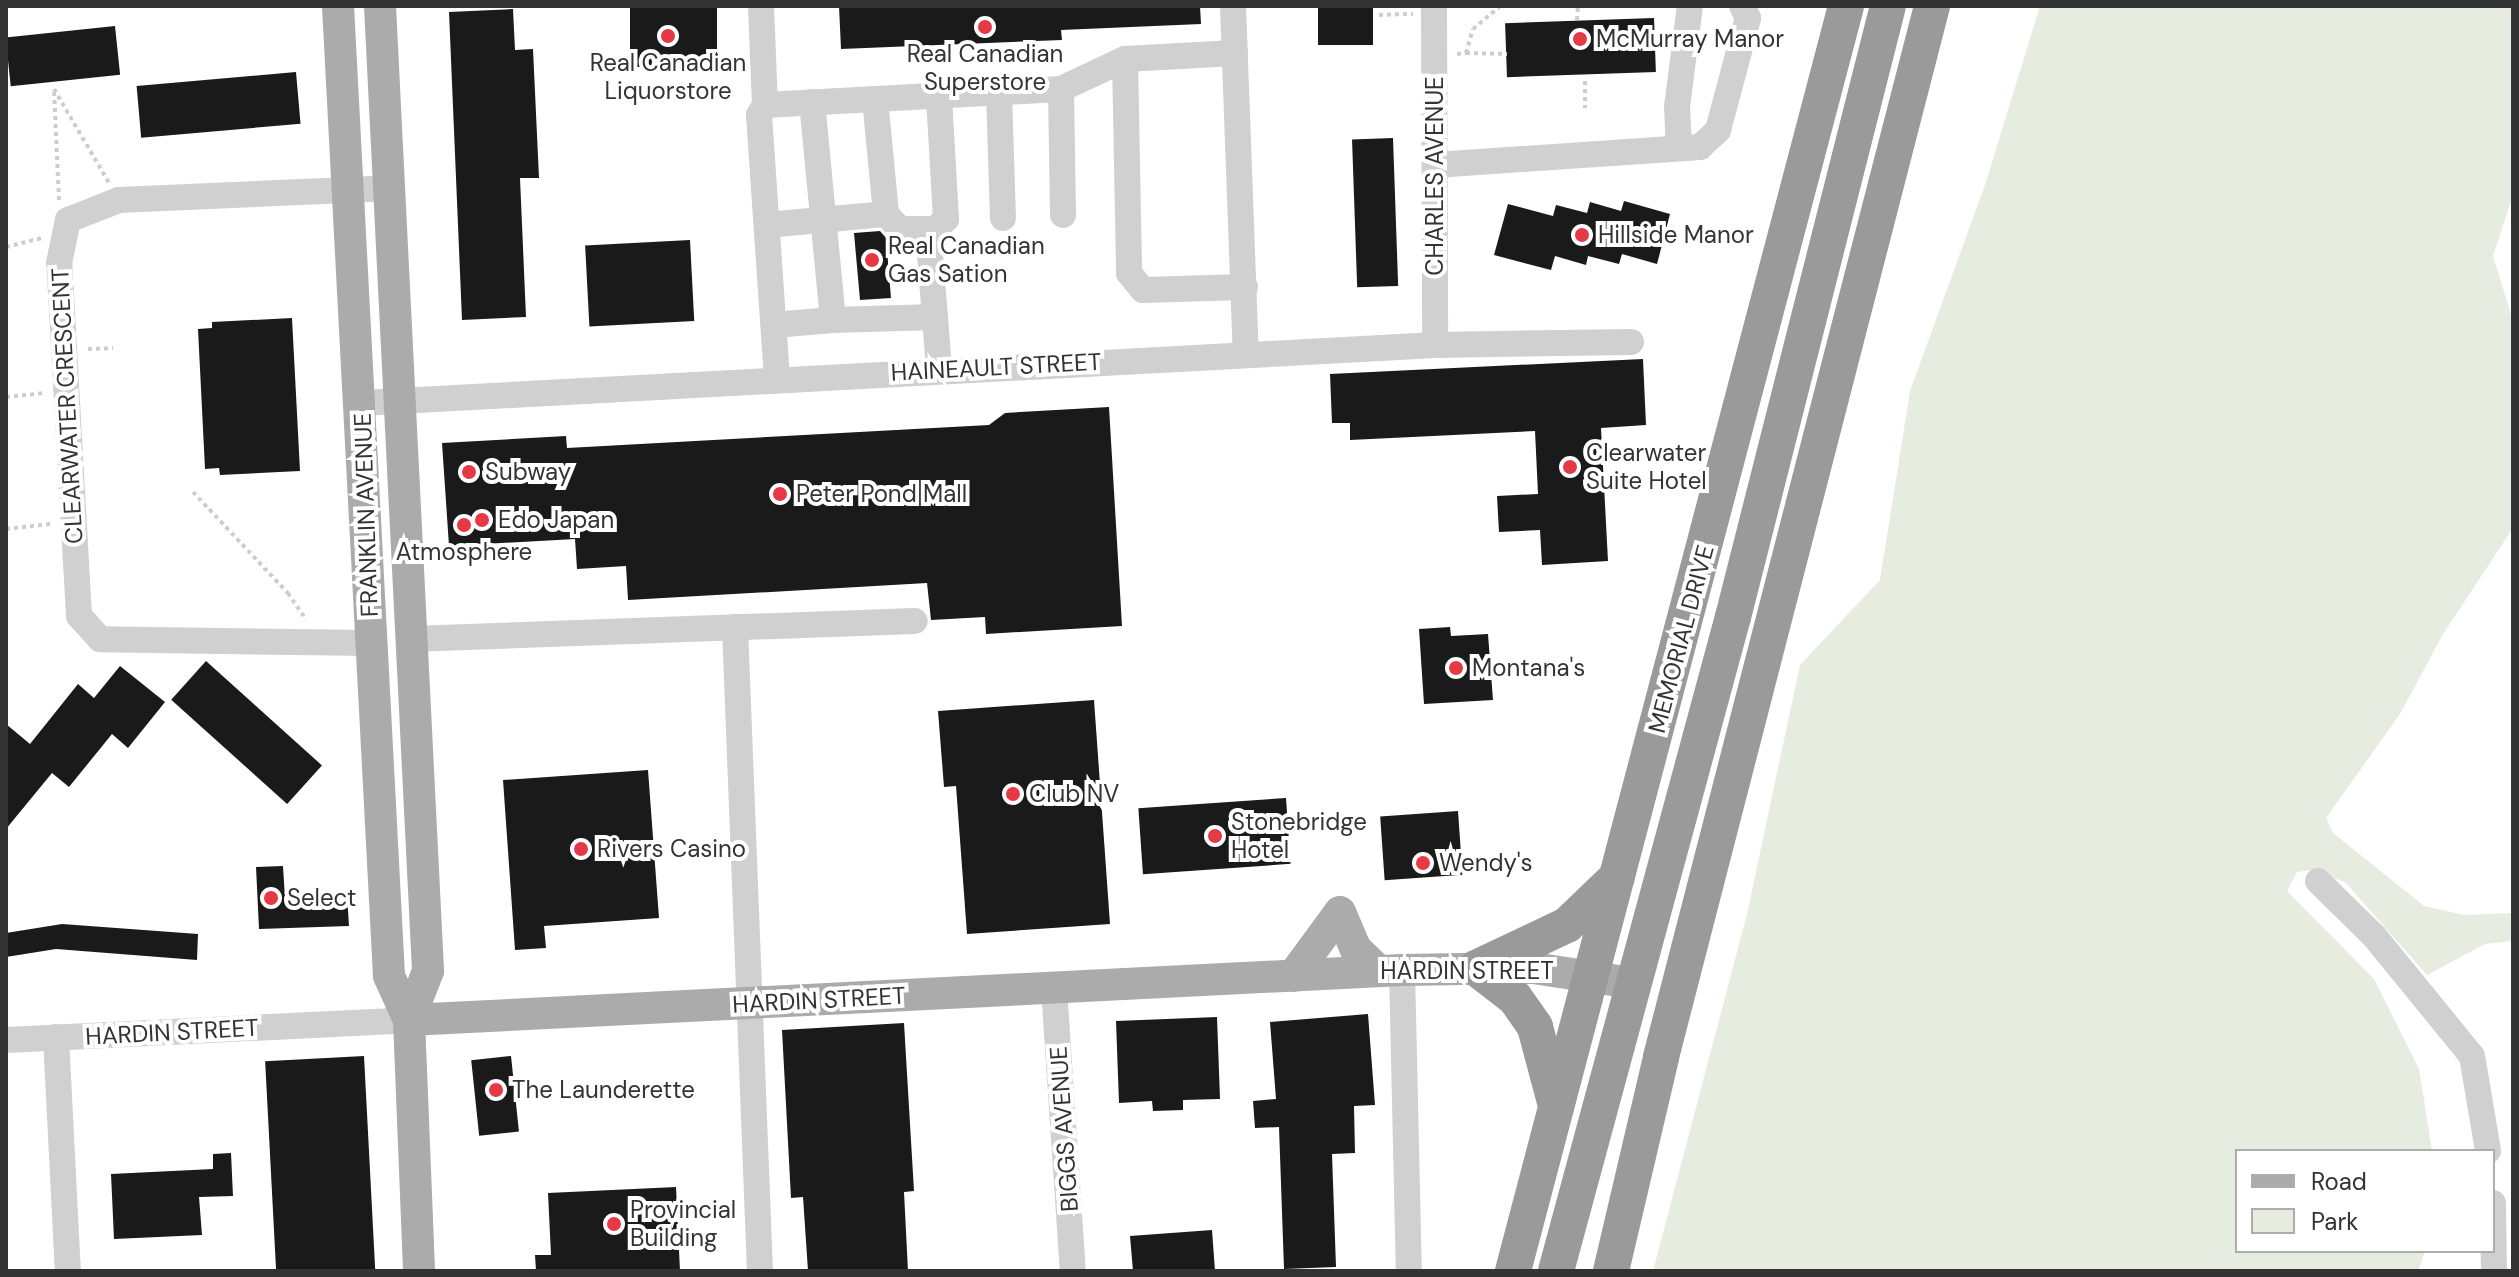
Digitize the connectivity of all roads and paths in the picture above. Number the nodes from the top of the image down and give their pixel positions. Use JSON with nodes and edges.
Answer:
{"nodes":[{"id":1,"x":338,"y":6,"type":"edge"},
{"id":2,"x":380,"y":6,"type":"edge"},
{"id":3,"x":761,"y":6,"type":"edge"},
{"id":4,"x":1233,"y":6,"type":"edge"},
{"id":5,"x":1500,"y":6,"type":"edge"},
{"id":6,"x":1578,"y":6,"type":"edge"},
{"id":7,"x":1690,"y":6,"type":"edge"},
{"id":8,"x":1742,"y":6,"type":"edge"},
{"id":9,"x":1846,"y":6,"type":"edge"},
{"id":10,"x":1888,"y":6,"type":"edge"},
{"id":11,"x":1932,"y":6,"type":"edge"},
{"id":12,"x":1434,"y":9,"type":"edge"},
{"id":13,"x":1379,"y":15,"type":"dead end"},
{"id":14,"x":1577,"y":20,"type":"dead end"},
{"id":15,"x":1235,"y":53,"type":"junction"},
{"id":16,"x":1466,"y":53,"type":"junction"},
{"id":17,"x":1507,"y":54,"type":"dead end"},
{"id":18,"x":1435,"y":57,"type":"junction"},
{"id":19,"x":1125,"y":59,"type":"junction"},
{"id":20,"x":1585,"y":81,"type":"dead end"},
{"id":21,"x":1061,"y":89,"type":"junction"},
{"id":22,"x":999,"y":92,"type":"junction"},
{"id":23,"x":939,"y":96,"type":"junction"},
{"id":24,"x":875,"y":99,"type":"junction"},
{"id":25,"x":812,"y":102,"type":"junction"},
{"id":26,"x":765,"y":105,"type":"junction"},
{"id":27,"x":1585,"y":108,"type":"dead end"},
{"id":28,"x":1679,"y":148,"type":"junction"},
{"id":29,"x":1435,"y":165,"type":"junction"},
{"id":30,"x":389,"y":188,"type":"junction"},
{"id":31,"x":349,"y":189,"type":"junction"},
{"id":32,"x":119,"y":200,"type":"junction"},
{"id":33,"x":886,"y":214,"type":"junction"},
{"id":34,"x":1063,"y":215,"type":"dead end"},
{"id":35,"x":1003,"y":218,"type":"dead end"},
{"id":36,"x":823,"y":220,"type":"junction"},
{"id":37,"x":767,"y":225,"type":"junction"},
{"id":38,"x":67,"y":226,"type":"junction"},
{"id":39,"x":928,"y":229,"type":"junction"},
{"id":40,"x":6,"y":247,"type":"edge"},
{"id":41,"x":1245,"y":287,"type":"junction"},
{"id":42,"x":935,"y":317,"type":"junction"},
{"id":43,"x":833,"y":320,"type":"junction"},
{"id":44,"x":774,"y":325,"type":"junction"},
{"id":45,"x":1631,"y":342,"type":"dead end"},
{"id":46,"x":1435,"y":345,"type":"junction"},
{"id":47,"x":1246,"y":355,"type":"junction"},
{"id":48,"x":939,"y":370,"type":"junction"},
{"id":49,"x":777,"y":378,"type":"junction"},
{"id":50,"x":65,"y":390,"type":"junction"},
{"id":51,"x":6,"y":397,"type":"edge"},
{"id":52,"x":362,"y":403,"type":"junction"},
{"id":53,"x":401,"y":404,"type":"junction"},
{"id":54,"x":193,"y":492,"type":"dead end"},
{"id":55,"x":72,"y":523,"type":"junction"},
{"id":56,"x":6,"y":529,"type":"edge"},
{"id":57,"x":915,"y":621,"type":"dead end"},
{"id":58,"x":735,"y":627,"type":"junction"},
{"id":59,"x":411,"y":639,"type":"junction"},
{"id":60,"x":320,"y":642,"type":"junction"},
{"id":61,"x":370,"y":643,"type":"junction"},
{"id":62,"x":1617,"y":877,"type":"junction"},
{"id":63,"x":2318,"y":881,"type":"dead end"},
{"id":64,"x":1476,"y":968,"type":"junction"},
{"id":65,"x":1390,"y":971,"type":"junction"},
{"id":66,"x":1593,"y":973,"type":"junction"},
{"id":67,"x":1293,"y":976,"type":"junction"},
{"id":68,"x":1632,"y":983,"type":"junction"},
{"id":69,"x":1054,"y":988,"type":"junction"},
{"id":70,"x":748,"y":1004,"type":"junction"},
{"id":71,"x":409,"y":1020,"type":"junction"},
{"id":72,"x":56,"y":1037,"type":"junction"},
{"id":73,"x":6,"y":1040,"type":"edge"},
{"id":74,"x":1557,"y":1109,"type":"junction"},
{"id":75,"x":2488,"y":1149,"type":"edge"},
{"id":76,"x":68,"y":1271,"type":"edge"},
{"id":77,"x":419,"y":1271,"type":"edge"},
{"id":78,"x":760,"y":1271,"type":"edge"},
{"id":79,"x":1073,"y":1271,"type":"edge"},
{"id":80,"x":1409,"y":1271,"type":"edge"},
{"id":81,"x":1513,"y":1271,"type":"edge"},
{"id":82,"x":1556,"y":1271,"type":"edge"},
{"id":83,"x":1611,"y":1271,"type":"edge"}],
"edges":[{"from":1,"to":31,"type":"main road","name":"FRANKLIN AVENUE"},
{"from":2,"to":30,"type":"main road","name":"FRANKLIN AVENUE"},
{"from":3,"to":26,"type":"street"},
{"from":4,"to":15,"type":"street"},
{"from":5,"to":16,"type":"path"},
{"from":6,"to":14,"type":"path"},
{"from":7,"to":28,"type":"street"},
{"from":8,"to":28,"type":"street"},
{"from":9,"to":62,"type":"highway","name":"MEMORIAL DRIVE"},
{"from":10,"to":68,"type":"highway","name":"MEMORIAL DRIVE"},
{"from":11,"to":83,"type":"highway"},
{"from":12,"to":13,"type":"path"},
{"from":12,"to":18,"type":"street","name":"CHARLES AVENUE"},
{"from":15,"to":19,"type":"street"},
{"from":15,"to":41,"type":"street"},
{"from":16,"to":17,"type":"path"},
{"from":16,"to":18,"type":"path"},
{"from":18,"to":29,"type":"street","name":"CHARLES AVENUE"},
{"from":19,"to":21,"type":"street"},
{"from":19,"to":41,"type":"street"},
{"from":20,"to":27,"type":"path"},
{"from":21,"to":22,"type":"street"},
{"from":21,"to":34,"type":"street"},
{"from":22,"to":23,"type":"street"},
{"from":22,"to":35,"type":"street"},
{"from":23,"to":24,"type":"street"},
{"from":23,"to":39,"type":"street"},
{"from":24,"to":25,"type":"street"},
{"from":24,"to":33,"type":"street"},
{"from":25,"to":26,"type":"street"},
{"from":25,"to":36,"type":"street"},
{"from":26,"to":37,"type":"street"},
{"from":28,"to":29,"type":"street"},
{"from":29,"to":46,"type":"street","name":"CHARLES AVENUE"},
{"from":30,"to":31,"type":"street"},
{"from":30,"to":53,"type":"main road","name":"FRANKLIN AVENUE"},
{"from":31,"to":32,"type":"street"},
{"from":31,"to":52,"type":"main road","name":"FRANKLIN AVENUE"},
{"from":32,"to":38,"type":"street"},
{"from":32,"to":38,"type":"path"},
{"from":33,"to":36,"type":"street"},
{"from":33,"to":39,"type":"street"},
{"from":36,"to":37,"type":"street"},
{"from":36,"to":43,"type":"street"},
{"from":37,"to":44,"type":"street"},
{"from":38,"to":40,"type":"path"},
{"from":38,"to":50,"type":"street","name":"CLEARWATER CRESCENT"},
{"from":39,"to":42,"type":"street"},
{"from":41,"to":47,"type":"street"},
{"from":42,"to":43,"type":"street"},
{"from":42,"to":48,"type":"street"},
{"from":43,"to":44,"type":"street"},
{"from":44,"to":49,"type":"street"},
{"from":45,"to":46,"type":"street","name":"HAINEAULT STREET"},
{"from":46,"to":47,"type":"street","name":"HAINEAULT STREET"},
{"from":47,"to":48,"type":"street","name":"HAINEAULT STREET"},
{"from":48,"to":49,"type":"street","name":"HAINEAULT STREET"},
{"from":49,"to":53,"type":"street","name":"HAINEAULT STREET"},
{"from":50,"to":51,"type":"path"},
{"from":50,"to":55,"type":"street","name":"CLEARWATER CRESCENT"},
{"from":52,"to":53,"type":"street","name":"HAINEAULT STREET"},
{"from":52,"to":61,"type":"main road","name":"FRANKLIN AVENUE"},
{"from":53,"to":59,"type":"main road","name":"FRANKLIN AVENUE"},
{"from":54,"to":60,"type":"path"},
{"from":55,"to":56,"type":"path"},
{"from":55,"to":60,"type":"street","name":"CLEARWATER CRESCENT"},
{"from":57,"to":58,"type":"street"},
{"from":58,"to":59,"type":"street"},
{"from":58,"to":70,"type":"street"},
{"from":59,"to":71,"type":"main road","name":"FRANKLIN AVENUE"},
{"from":60,"to":61,"type":"street","name":"CLEARWATER CRESCENT"},
{"from":61,"to":71,"type":"main road","name":"FRANKLIN AVENUE"},
{"from":62,"to":64,"type":"highway"},
{"from":62,"to":66,"type":"highway","name":"MEMORIAL DRIVE"},
{"from":63,"to":75,"type":"street"},
{"from":64,"to":65,"type":"main road","name":"HARDIN STREET"},
{"from":64,"to":66,"type":"main road","name":"HARDIN STREET"},
{"from":64,"to":74,"type":"highway"},
{"from":65,"to":67,"type":"main road","name":"HARDIN STREET"},
{"from":65,"to":67,"type":"main road"},
{"from":65,"to":80,"type":"street"},
{"from":66,"to":68,"type":"main road","name":"HARDIN STREET"},
{"from":66,"to":74,"type":"highway","name":"MEMORIAL DRIVE"},
{"from":67,"to":69,"type":"main road","name":"HARDIN STREET"},
{"from":68,"to":82,"type":"highway","name":"MEMORIAL DRIVE"},
{"from":69,"to":70,"type":"main road","name":"HARDIN STREET"},
{"from":69,"to":79,"type":"street","name":"BIGGS AVENUE"},
{"from":70,"to":71,"type":"main road","name":"HARDIN STREET"},
{"from":70,"to":78,"type":"street"},
{"from":71,"to":72,"type":"street","name":"HARDIN STREET"},
{"from":71,"to":77,"type":"main road","name":"FRANKLIN AVENUE"},
{"from":72,"to":73,"type":"street","name":"HARDIN STREET"},
{"from":72,"to":76,"type":"street"},
{"from":74,"to":81,"type":"highway","name":"MEMORIAL DRIVE"}]}
